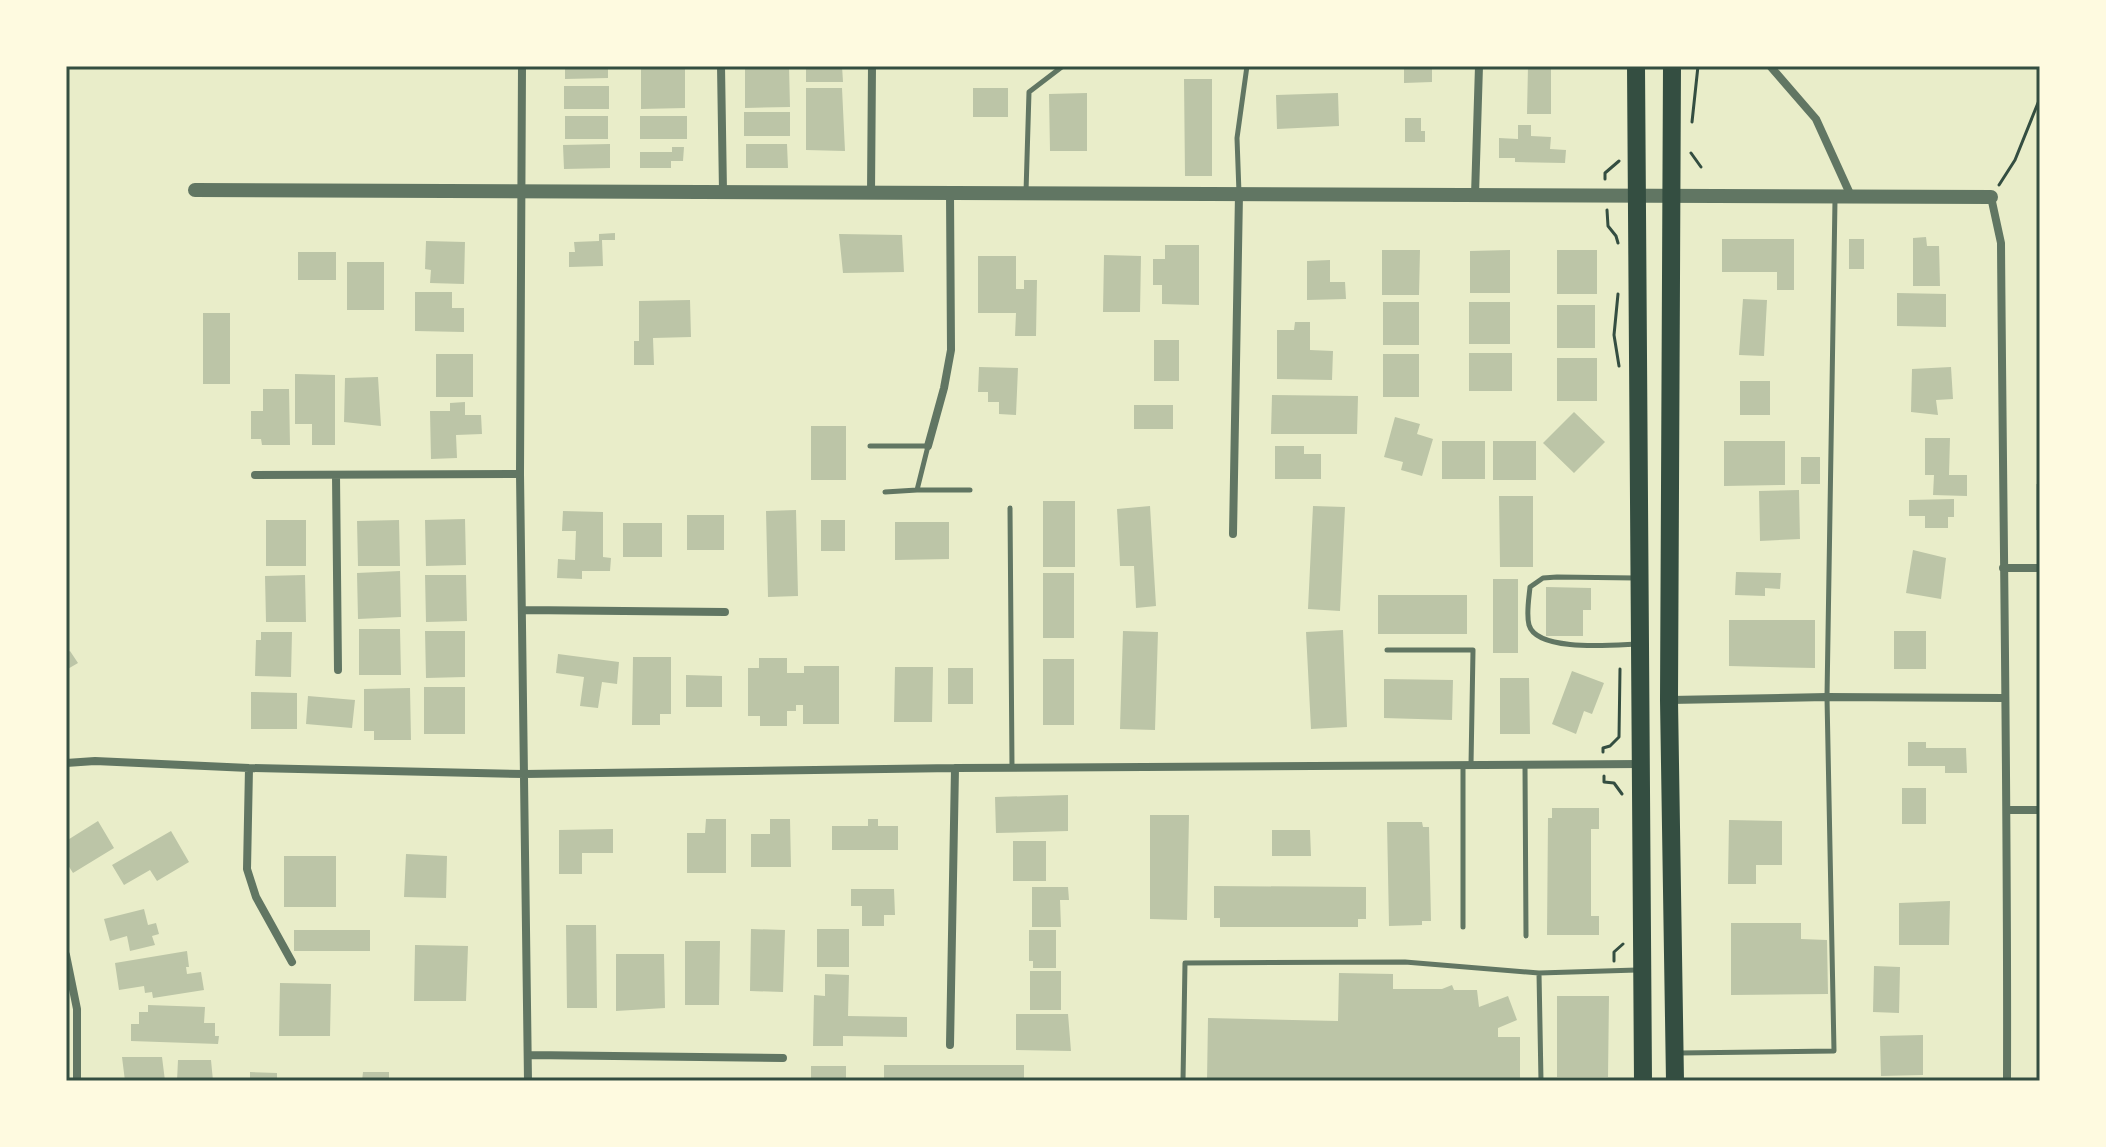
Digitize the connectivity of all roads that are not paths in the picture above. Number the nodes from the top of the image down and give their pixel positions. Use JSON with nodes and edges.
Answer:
{"nodes":[{"id":1,"x":522,"y":66,"type":"edge"},
{"id":2,"x":721,"y":66,"type":"edge"},
{"id":3,"x":872,"y":66,"type":"edge"},
{"id":4,"x":1063,"y":66,"type":"edge"},
{"id":5,"x":1247,"y":66,"type":"edge"},
{"id":6,"x":1479,"y":66,"type":"edge"},
{"id":7,"x":1636,"y":66,"type":"edge"},
{"id":8,"x":1672,"y":66,"type":"edge"},
{"id":9,"x":1770,"y":66,"type":"edge"},
{"id":10,"x":195,"y":190,"type":"dead end"},
{"id":11,"x":523,"y":191,"type":"junction"},
{"id":12,"x":723,"y":192,"type":"junction"},
{"id":13,"x":871,"y":193,"type":"junction"},
{"id":14,"x":950,"y":193,"type":"junction"},
{"id":15,"x":1026,"y":193,"type":"junction"},
{"id":16,"x":1239,"y":194,"type":"junction"},
{"id":17,"x":1475,"y":195,"type":"junction"},
{"id":18,"x":1637,"y":196,"type":"junction"},
{"id":19,"x":1672,"y":196,"type":"junction"},
{"id":20,"x":1835,"y":196,"type":"junction"},
{"id":21,"x":1851,"y":196,"type":"junction"},
{"id":22,"x":1991,"y":197,"type":"joint"},
{"id":23,"x":870,"y":446,"type":"dead end"},
{"id":24,"x":928,"y":446,"type":"junction"},
{"id":25,"x":520,"y":474,"type":"junction"},
{"id":26,"x":255,"y":475,"type":"dead end"},
{"id":27,"x":336,"y":475,"type":"junction"},
{"id":28,"x":917,"y":490,"type":"junction"},
{"id":29,"x":970,"y":490,"type":"dead end"},
{"id":30,"x":885,"y":492,"type":"dead end"},
{"id":31,"x":1010,"y":508,"type":"dead end"},
{"id":32,"x":1233,"y":534,"type":"dead end"},
{"id":33,"x":2003,"y":568,"type":"junction"},
{"id":34,"x":2040,"y":568,"type":"edge"},
{"id":35,"x":1640,"y":578,"type":"junction"},
{"id":36,"x":523,"y":610,"type":"junction"},
{"id":37,"x":725,"y":612,"type":"dead end"},
{"id":38,"x":1641,"y":644,"type":"junction"},
{"id":39,"x":1387,"y":650,"type":"dead end"},
{"id":40,"x":338,"y":670,"type":"dead end"},
{"id":41,"x":1827,"y":697,"type":"junction"},
{"id":42,"x":2003,"y":698,"type":"junction"},
{"id":43,"x":1669,"y":700,"type":"junction"},
{"id":44,"x":66,"y":763,"type":"edge"},
{"id":45,"x":1642,"y":764,"type":"junction"},
{"id":46,"x":1467,"y":765,"type":"junction"},
{"id":47,"x":1525,"y":765,"type":"junction"},
{"id":48,"x":249,"y":768,"type":"junction"},
{"id":49,"x":955,"y":768,"type":"junction"},
{"id":50,"x":1012,"y":768,"type":"junction"},
{"id":51,"x":524,"y":774,"type":"junction"},
{"id":52,"x":2008,"y":810,"type":"junction"},
{"id":53,"x":2040,"y":810,"type":"edge"},
{"id":54,"x":1463,"y":927,"type":"dead end"},
{"id":55,"x":1526,"y":936,"type":"dead end"},
{"id":56,"x":66,"y":955,"type":"edge"},
{"id":57,"x":292,"y":962,"type":"dead end"},
{"id":58,"x":1642,"y":970,"type":"junction"},
{"id":59,"x":1539,"y":973,"type":"junction"},
{"id":60,"x":950,"y":1045,"type":"dead end"},
{"id":61,"x":1674,"y":1053,"type":"junction"},
{"id":62,"x":529,"y":1055,"type":"junction"},
{"id":63,"x":783,"y":1058,"type":"dead end"},
{"id":64,"x":77,"y":1081,"type":"edge"},
{"id":65,"x":528,"y":1081,"type":"edge"},
{"id":66,"x":1183,"y":1081,"type":"edge"},
{"id":67,"x":1541,"y":1081,"type":"edge"},
{"id":68,"x":1643,"y":1081,"type":"edge"},
{"id":69,"x":1675,"y":1081,"type":"edge"},
{"id":70,"x":2007,"y":1081,"type":"edge"}],
"edges":[{"from":1,"to":11,"type":"street"},
{"from":2,"to":12,"type":"street"},
{"from":3,"to":13,"type":"street"},
{"from":4,"to":15,"type":"lane"},
{"from":5,"to":16,"type":"lane"},
{"from":6,"to":17,"type":"street"},
{"from":7,"to":18,"type":"main road"},
{"from":8,"to":19,"type":"main road"},
{"from":9,"to":21,"type":"street"},
{"from":10,"to":11,"type":"street"},
{"from":11,"to":12,"type":"street"},
{"from":11,"to":25,"type":"street"},
{"from":12,"to":13,"type":"street"},
{"from":13,"to":14,"type":"street"},
{"from":14,"to":15,"type":"street"},
{"from":14,"to":24,"type":"street"},
{"from":15,"to":16,"type":"street"},
{"from":16,"to":17,"type":"street"},
{"from":16,"to":32,"type":"street"},
{"from":17,"to":18,"type":"street"},
{"from":18,"to":19,"type":"street"},
{"from":18,"to":35,"type":"main road"},
{"from":19,"to":20,"type":"street"},
{"from":19,"to":43,"type":"main road"},
{"from":20,"to":21,"type":"street"},
{"from":20,"to":41,"type":"lane"},
{"from":21,"to":22,"type":"street"},
{"from":22,"to":33,"type":"street"},
{"from":23,"to":24,"type":"lane"},
{"from":24,"to":28,"type":"lane"},
{"from":25,"to":27,"type":"street"},
{"from":25,"to":36,"type":"street"},
{"from":26,"to":27,"type":"street"},
{"from":27,"to":40,"type":"street"},
{"from":28,"to":29,"type":"lane"},
{"from":28,"to":30,"type":"lane"},
{"from":31,"to":50,"type":"lane"},
{"from":33,"to":34,"type":"street"},
{"from":33,"to":42,"type":"street"},
{"from":35,"to":38,"type":"main road"},
{"from":35,"to":38,"type":"lane"},
{"from":36,"to":37,"type":"street"},
{"from":36,"to":51,"type":"street"},
{"from":38,"to":45,"type":"main road"},
{"from":39,"to":46,"type":"lane"},
{"from":41,"to":42,"type":"street"},
{"from":41,"to":43,"type":"street"},
{"from":41,"to":61,"type":"lane"},
{"from":42,"to":52,"type":"street"},
{"from":43,"to":61,"type":"main road"},
{"from":44,"to":48,"type":"street"},
{"from":45,"to":47,"type":"street"},
{"from":45,"to":58,"type":"main road"},
{"from":46,"to":47,"type":"street"},
{"from":46,"to":50,"type":"street"},
{"from":46,"to":54,"type":"lane"},
{"from":47,"to":55,"type":"lane"},
{"from":48,"to":51,"type":"street"},
{"from":48,"to":57,"type":"street"},
{"from":49,"to":50,"type":"street"},
{"from":49,"to":51,"type":"street"},
{"from":49,"to":60,"type":"street"},
{"from":51,"to":62,"type":"street"},
{"from":52,"to":53,"type":"street"},
{"from":52,"to":70,"type":"street"},
{"from":56,"to":64,"type":"street"},
{"from":58,"to":59,"type":"lane"},
{"from":58,"to":68,"type":"main road"},
{"from":59,"to":66,"type":"lane"},
{"from":59,"to":67,"type":"lane"},
{"from":61,"to":69,"type":"main road"},
{"from":62,"to":63,"type":"street"},
{"from":62,"to":65,"type":"street"}]}
